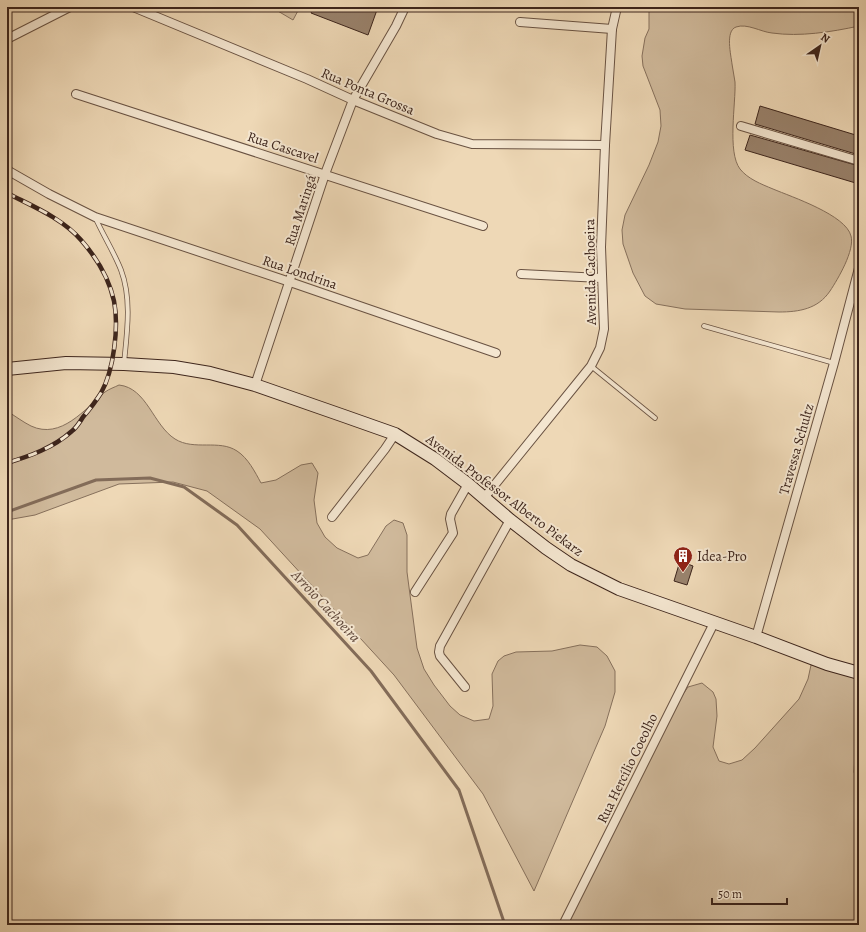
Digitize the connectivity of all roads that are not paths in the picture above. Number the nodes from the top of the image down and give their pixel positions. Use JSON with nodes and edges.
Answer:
{"nodes":[{"id":1,"x":70,"y":7,"type":"edge"},
{"id":2,"x":133,"y":7,"type":"edge"},
{"id":3,"x":405,"y":7,"type":"edge"},
{"id":4,"x":617,"y":7,"type":"edge"},
{"id":5,"x":520,"y":22,"type":"dead end"},
{"id":6,"x":612,"y":29,"type":"junction"},
{"id":7,"x":7,"y":39,"type":"edge"},
{"id":8,"x":76,"y":94,"type":"dead end"},
{"id":9,"x":353,"y":100,"type":"junction"},
{"id":10,"x":742,"y":126,"type":"dead end"},
{"id":11,"x":605,"y":145,"type":"junction"},
{"id":12,"x":859,"y":161,"type":"edge"},
{"id":13,"x":7,"y":170,"type":"edge"},
{"id":14,"x":325,"y":174,"type":"junction"},
{"id":15,"x":95,"y":217,"type":"junction"},
{"id":16,"x":483,"y":226,"type":"dead end"},
{"id":17,"x":859,"y":268,"type":"edge"},
{"id":18,"x":521,"y":274,"type":"dead end"},
{"id":19,"x":601,"y":278,"type":"junction"},
{"id":20,"x":290,"y":282,"type":"junction"},
{"id":21,"x":856,"y":293,"type":"edge"},
{"id":22,"x":704,"y":326,"type":"dead end"},
{"id":23,"x":496,"y":353,"type":"dead end"},
{"id":24,"x":834,"y":363,"type":"junction"},
{"id":25,"x":124,"y":364,"type":"junction"},
{"id":26,"x":591,"y":366,"type":"junction"},
{"id":27,"x":7,"y":369,"type":"edge"},
{"id":28,"x":255,"y":385,"type":"junction"},
{"id":29,"x":655,"y":418,"type":"dead end"},
{"id":30,"x":395,"y":434,"type":"junction"},
{"id":31,"x":468,"y":484,"type":"junction"},
{"id":32,"x":484,"y":498,"type":"junction"},
{"id":33,"x":332,"y":517,"type":"dead end"},
{"id":34,"x":510,"y":520,"type":"junction"},
{"id":35,"x":415,"y":592,"type":"dead end"},
{"id":36,"x":714,"y":623,"type":"junction"},
{"id":37,"x":756,"y":637,"type":"junction"},
{"id":38,"x":859,"y":673,"type":"edge"},
{"id":39,"x":465,"y":687,"type":"dead end"},
{"id":40,"x":563,"y":925,"type":"edge"}],
"edges":[{"from":1,"to":7,"type":"street"},
{"from":2,"to":9,"type":"street","name":"Rua Ponta Grossa"},
{"from":3,"to":9,"type":"street","name":"Rua Maringá"},
{"from":4,"to":6,"type":"street","name":"Avenida Cachoeira"},
{"from":5,"to":6,"type":"street"},
{"from":6,"to":11,"type":"street","name":"Avenida Cachoeira"},
{"from":8,"to":14,"type":"street","name":"Rua Cascavel"},
{"from":9,"to":11,"type":"street","name":"Rua Ponta Grossa"},
{"from":9,"to":14,"type":"street","name":"Rua Maringá"},
{"from":10,"to":12,"type":"street"},
{"from":11,"to":19,"type":"street","name":"Avenida Cachoeira"},
{"from":13,"to":15,"type":"street","name":"Rua Londrina"},
{"from":14,"to":16,"type":"street","name":"Rua Cascavel"},
{"from":14,"to":20,"type":"street","name":"Rua Maringá"},
{"from":15,"to":20,"type":"street","name":"Rua Londrina"},
{"from":15,"to":25,"type":"lane"},
{"from":17,"to":21,"type":"street","name":"Travessa Schultz"},
{"from":18,"to":19,"type":"street"},
{"from":19,"to":26,"type":"street","name":"Avenida Cachoeira"},
{"from":20,"to":23,"type":"street","name":"Rua Londrina"},
{"from":20,"to":28,"type":"street","name":"Rua Maringá"},
{"from":21,"to":24,"type":"street","name":"Travessa Schultz"},
{"from":22,"to":24,"type":"lane"},
{"from":24,"to":37,"type":"street","name":"Travessa Schultz"},
{"from":25,"to":27,"type":"main road","name":"Avenida Professor Alberto Piekarz"},
{"from":25,"to":28,"type":"main road","name":"Avenida Professor Alberto Piekarz"},
{"from":26,"to":29,"type":"lane"},
{"from":26,"to":32,"type":"street","name":"Avenida Cachoeira"},
{"from":28,"to":30,"type":"main road","name":"Avenida Professor Alberto Piekarz"},
{"from":30,"to":31,"type":"main road","name":"Avenida Professor Alberto Piekarz"},
{"from":30,"to":33,"type":"street"},
{"from":31,"to":32,"type":"main road","name":"Avenida Professor Alberto Piekarz"},
{"from":31,"to":35,"type":"street"},
{"from":32,"to":34,"type":"main road","name":"Avenida Professor Alberto Piekarz"},
{"from":34,"to":36,"type":"main road","name":"Avenida Professor Alberto Piekarz"},
{"from":34,"to":39,"type":"street"},
{"from":36,"to":37,"type":"main road","name":"Avenida Professor Alberto Piekarz"},
{"from":36,"to":40,"type":"street","name":"Rua Hercílio Coeolho"},
{"from":37,"to":38,"type":"main road","name":"Avenida Professor Alberto Piekarz"}]}
